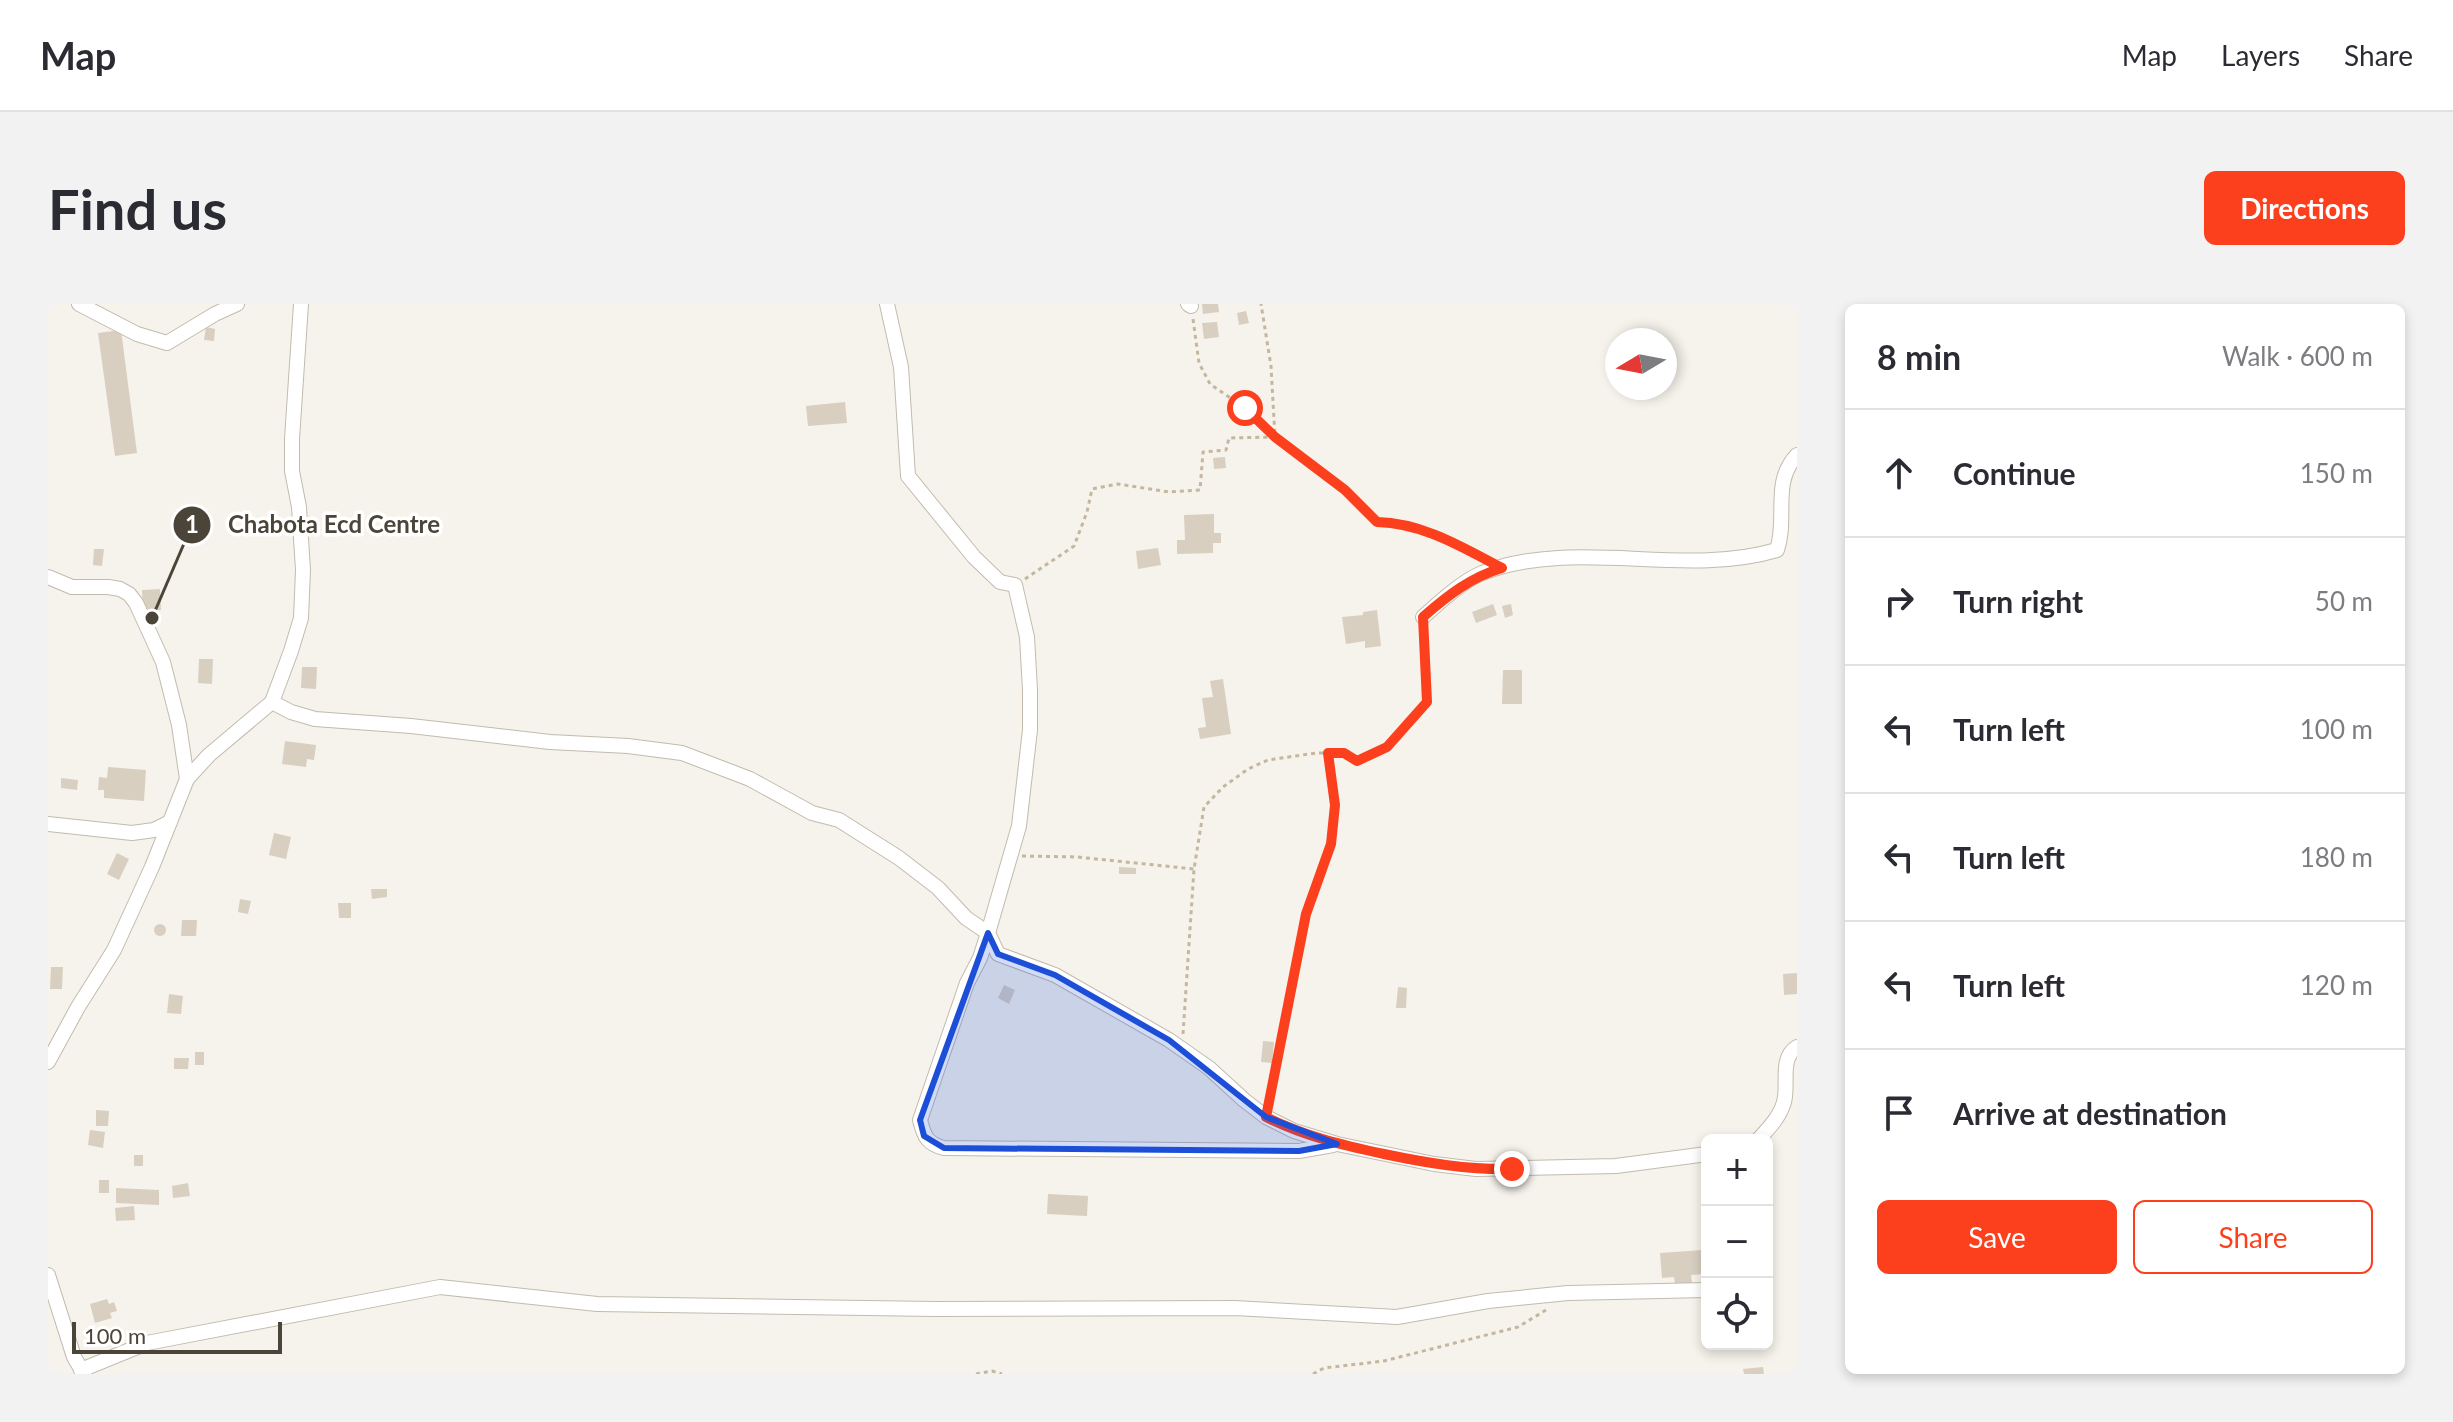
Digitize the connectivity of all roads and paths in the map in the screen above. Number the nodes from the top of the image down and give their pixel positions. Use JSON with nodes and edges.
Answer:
{"nodes":[{"id":1,"x":79,"y":304,"type":"edge"},
{"id":2,"x":237,"y":304,"type":"edge"},
{"id":3,"x":301,"y":304,"type":"edge"},
{"id":4,"x":887,"y":304,"type":"edge"},
{"id":5,"x":1261,"y":304,"type":"edge"},
{"id":6,"x":1190,"y":305,"type":"edge"},
{"id":7,"x":1275,"y":437,"type":"junction"},
{"id":8,"x":1797,"y":455,"type":"edge"},
{"id":9,"x":1502,"y":568,"type":"junction"},
{"id":10,"x":48,"y":577,"type":"edge"},
{"id":11,"x":1015,"y":585,"type":"junction"},
{"id":12,"x":1423,"y":617,"type":"joint"},
{"id":13,"x":272,"y":702,"type":"junction"},
{"id":14,"x":1328,"y":753,"type":"junction"},
{"id":15,"x":187,"y":779,"type":"junction"},
{"id":16,"x":170,"y":822,"type":"junction"},
{"id":17,"x":48,"y":824,"type":"edge"},
{"id":18,"x":1010,"y":856,"type":"junction"},
{"id":19,"x":1194,"y":869,"type":"junction"},
{"id":20,"x":988,"y":933,"type":"junction"},
{"id":21,"x":1797,"y":1047,"type":"edge"},
{"id":22,"x":1182,"y":1049,"type":"junction"},
{"id":23,"x":48,"y":1062,"type":"edge"},
{"id":24,"x":1266,"y":1117,"type":"junction"},
{"id":25,"x":1763,"y":1134,"type":"edge"},
{"id":26,"x":1337,"y":1144,"type":"junction"},
{"id":27,"x":1701,"y":1155,"type":"edge"},
{"id":28,"x":48,"y":1275,"type":"edge"},
{"id":29,"x":1701,"y":1290,"type":"edge"},
{"id":30,"x":1547,"y":1309,"type":"dead end"},
{"id":31,"x":83,"y":1372,"type":"edge"},
{"id":32,"x":976,"y":1374,"type":"edge"},
{"id":33,"x":1002,"y":1374,"type":"edge"},
{"id":34,"x":1313,"y":1374,"type":"edge"}],
"edges":[{"from":1,"to":2,"type":"street"},
{"from":3,"to":13,"type":"street"},
{"from":4,"to":11,"type":"street"},
{"from":5,"to":7,"type":"path"},
{"from":6,"to":7,"type":"path"},
{"from":7,"to":9,"type":"path"},
{"from":7,"to":11,"type":"path"},
{"from":8,"to":9,"type":"street"},
{"from":9,"to":12,"type":"street"},
{"from":10,"to":15,"type":"street"},
{"from":11,"to":18,"type":"street"},
{"from":12,"to":14,"type":"path"},
{"from":13,"to":15,"type":"street"},
{"from":13,"to":20,"type":"street"},
{"from":14,"to":19,"type":"path"},
{"from":14,"to":24,"type":"path"},
{"from":15,"to":16,"type":"street"},
{"from":16,"to":17,"type":"street"},
{"from":16,"to":23,"type":"street"},
{"from":18,"to":19,"type":"path"},
{"from":18,"to":20,"type":"street"},
{"from":19,"to":22,"type":"path"},
{"from":20,"to":22,"type":"street"},
{"from":20,"to":26,"type":"street"},
{"from":21,"to":25,"type":"street"},
{"from":22,"to":24,"type":"street"},
{"from":24,"to":26,"type":"street"},
{"from":26,"to":27,"type":"street"},
{"from":28,"to":31,"type":"street"},
{"from":29,"to":31,"type":"street"},
{"from":30,"to":34,"type":"path"},
{"from":32,"to":33,"type":"path"}]}
